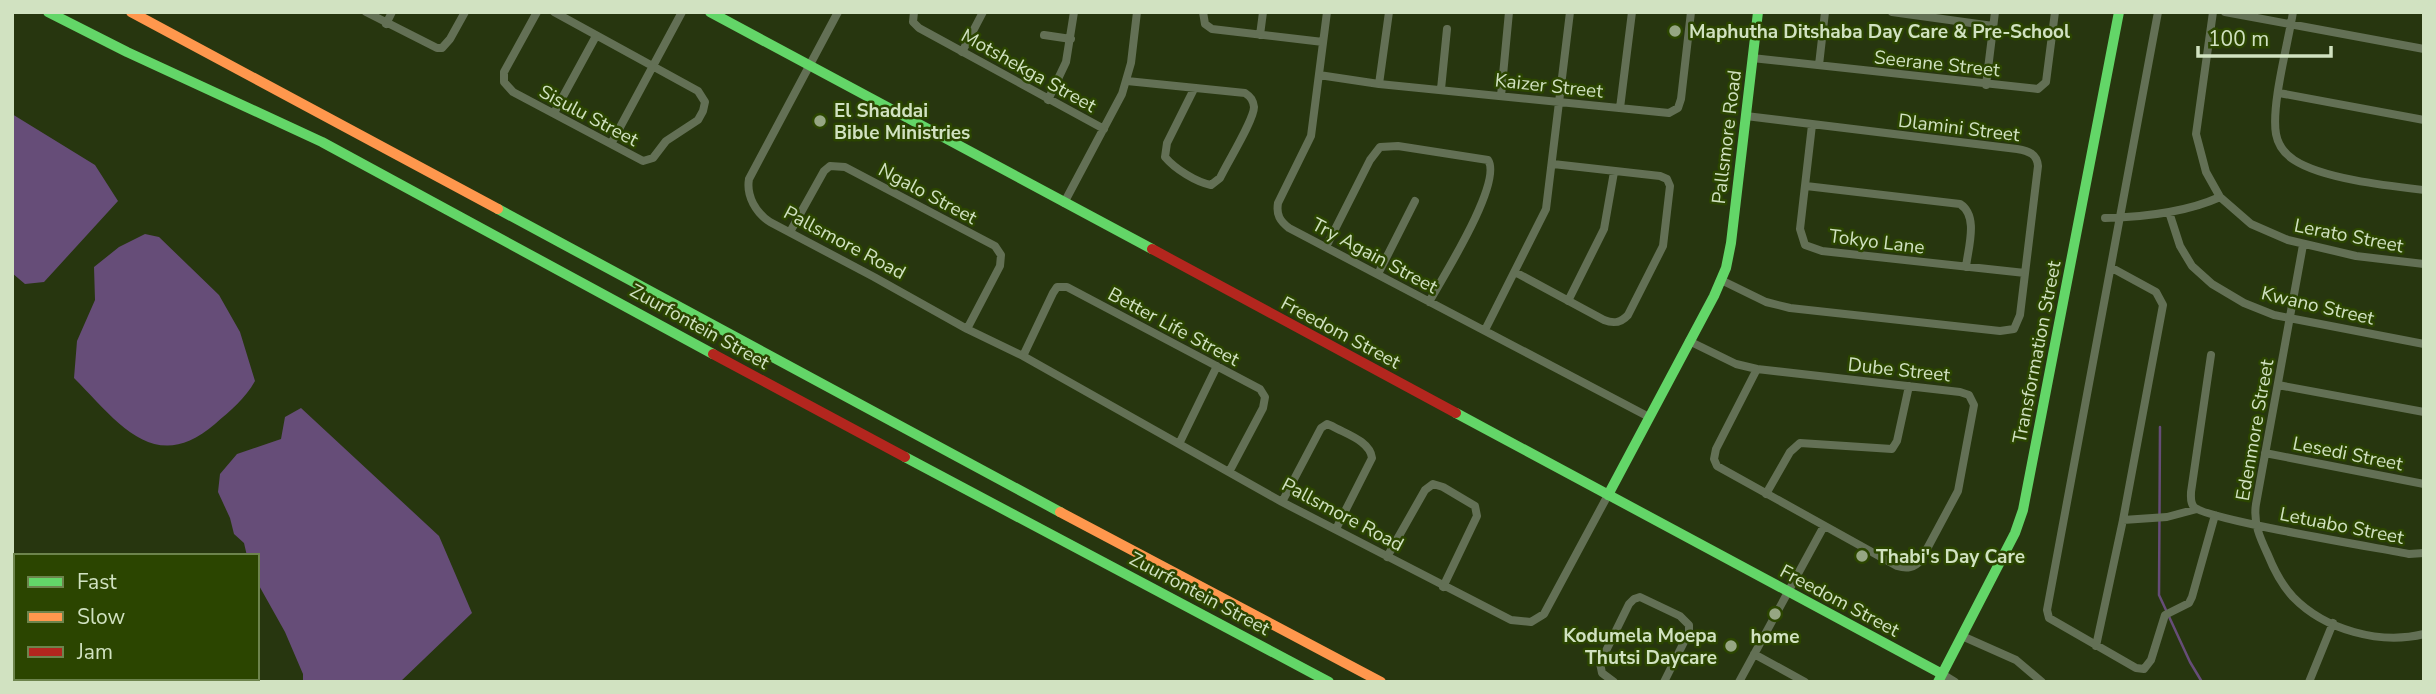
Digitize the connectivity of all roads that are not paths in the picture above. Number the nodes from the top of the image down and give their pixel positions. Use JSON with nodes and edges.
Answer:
{"nodes":[{"id":1,"x":48,"y":12,"type":"edge"},
{"id":2,"x":131,"y":12,"type":"edge"},
{"id":3,"x":366,"y":12,"type":"edge"},
{"id":4,"x":392,"y":12,"type":"edge"},
{"id":5,"x":465,"y":12,"type":"edge"},
{"id":6,"x":537,"y":12,"type":"edge"},
{"id":7,"x":554,"y":12,"type":"edge"},
{"id":8,"x":682,"y":12,"type":"edge"},
{"id":9,"x":710,"y":12,"type":"edge"},
{"id":10,"x":838,"y":12,"type":"edge"},
{"id":11,"x":914,"y":12,"type":"edge"},
{"id":12,"x":983,"y":12,"type":"edge"},
{"id":13,"x":1074,"y":12,"type":"edge"},
{"id":14,"x":1137,"y":12,"type":"edge"},
{"id":15,"x":1203,"y":12,"type":"edge"},
{"id":16,"x":1263,"y":12,"type":"edge"},
{"id":17,"x":1327,"y":12,"type":"edge"},
{"id":18,"x":1389,"y":12,"type":"edge"},
{"id":19,"x":1509,"y":12,"type":"edge"},
{"id":20,"x":1570,"y":12,"type":"edge"},
{"id":21,"x":1632,"y":12,"type":"edge"},
{"id":22,"x":1691,"y":12,"type":"edge"},
{"id":23,"x":1758,"y":12,"type":"edge"},
{"id":24,"x":1825,"y":12,"type":"edge"},
{"id":25,"x":1892,"y":12,"type":"edge"},
{"id":26,"x":1995,"y":12,"type":"edge"},
{"id":27,"x":2055,"y":12,"type":"edge"},
{"id":28,"x":2119,"y":12,"type":"edge"},
{"id":29,"x":2158,"y":12,"type":"edge"},
{"id":30,"x":2213,"y":12,"type":"edge"},
{"id":31,"x":2225,"y":12,"type":"edge"},
{"id":32,"x":2293,"y":12,"type":"edge"},
{"id":33,"x":65,"y":16,"type":"edge"},
{"id":34,"x":386,"y":24,"type":"junction"},
{"id":35,"x":2291,"y":25,"type":"junction"},
{"id":36,"x":1993,"y":26,"type":"junction"},
{"id":37,"x":1447,"y":29,"type":"dead end"},
{"id":38,"x":1044,"y":35,"type":"dead end"},
{"id":39,"x":1260,"y":35,"type":"junction"},
{"id":40,"x":596,"y":36,"type":"junction"},
{"id":41,"x":1071,"y":39,"type":"junction"},
{"id":42,"x":1323,"y":43,"type":"junction"},
{"id":43,"x":2424,"y":49,"type":"edge"},
{"id":44,"x":962,"y":52,"type":"junction"},
{"id":45,"x":1752,"y":58,"type":"junction"},
{"id":46,"x":1819,"y":65,"type":"junction"},
{"id":47,"x":807,"y":66,"type":"junction"},
{"id":48,"x":653,"y":67,"type":"junction"},
{"id":49,"x":1319,"y":75,"type":"junction"},
{"id":50,"x":1127,"y":81,"type":"junction"},
{"id":51,"x":1379,"y":84,"type":"junction"},
{"id":52,"x":1986,"y":85,"type":"junction"},
{"id":53,"x":1194,"y":89,"type":"junction"},
{"id":54,"x":1441,"y":89,"type":"junction"},
{"id":55,"x":2279,"y":93,"type":"junction"},
{"id":56,"x":1501,"y":96,"type":"junction"},
{"id":57,"x":1048,"y":100,"type":"junction"},
{"id":58,"x":1561,"y":102,"type":"junction"},
{"id":59,"x":1619,"y":108,"type":"junction"},
{"id":60,"x":554,"y":113,"type":"junction"},
{"id":61,"x":1746,"y":116,"type":"junction"},
{"id":62,"x":2424,"y":120,"type":"edge"},
{"id":63,"x":1812,"y":125,"type":"junction"},
{"id":64,"x":1104,"y":129,"type":"junction"},
{"id":65,"x":611,"y":144,"type":"junction"},
{"id":66,"x":1553,"y":164,"type":"junction"},
{"id":67,"x":1615,"y":172,"type":"junction"},
{"id":68,"x":1806,"y":186,"type":"junction"},
{"id":69,"x":2424,"y":190,"type":"edge"},
{"id":70,"x":2220,"y":197,"type":"junction"},
{"id":71,"x":1415,"y":201,"type":"dead end"},
{"id":72,"x":1064,"y":203,"type":"junction"},
{"id":73,"x":2169,"y":212,"type":"junction"},
{"id":74,"x":2105,"y":218,"type":"dead end"},
{"id":75,"x":2121,"y":218,"type":"junction"},
{"id":76,"x":790,"y":232,"type":"junction"},
{"id":77,"x":2304,"y":244,"type":"junction"},
{"id":78,"x":1326,"y":247,"type":"junction"},
{"id":79,"x":2424,"y":264,"type":"edge"},
{"id":80,"x":1966,"y":267,"type":"junction"},
{"id":81,"x":2112,"y":268,"type":"junction"},
{"id":82,"x":1515,"y":272,"type":"junction"},
{"id":83,"x":1378,"y":274,"type":"junction"},
{"id":84,"x":2025,"y":274,"type":"junction"},
{"id":85,"x":1721,"y":279,"type":"junction"},
{"id":86,"x":1568,"y":301,"type":"junction"},
{"id":87,"x":1429,"y":302,"type":"junction"},
{"id":88,"x":2290,"y":318,"type":"junction"},
{"id":89,"x":967,"y":329,"type":"junction"},
{"id":90,"x":1485,"y":330,"type":"junction"},
{"id":91,"x":1689,"y":341,"type":"junction"},
{"id":92,"x":2424,"y":344,"type":"edge"},
{"id":93,"x":2211,"y":355,"type":"dead end"},
{"id":94,"x":1023,"y":356,"type":"junction"},
{"id":95,"x":1217,"y":366,"type":"junction"},
{"id":96,"x":1757,"y":369,"type":"junction"},
{"id":97,"x":2278,"y":385,"type":"junction"},
{"id":98,"x":1909,"y":386,"type":"junction"},
{"id":99,"x":2424,"y":412,"type":"edge"},
{"id":100,"x":1649,"y":417,"type":"junction"},
{"id":101,"x":1179,"y":444,"type":"junction"},
{"id":102,"x":2265,"y":453,"type":"junction"},
{"id":103,"x":1229,"y":472,"type":"junction"},
{"id":104,"x":2424,"y":484,"type":"edge"},
{"id":105,"x":1766,"y":494,"type":"junction"},
{"id":106,"x":1608,"y":495,"type":"junction"},
{"id":107,"x":1283,"y":502,"type":"junction"},
{"id":108,"x":2197,"y":509,"type":"junction"},
{"id":109,"x":2215,"y":515,"type":"junction"},
{"id":110,"x":2123,"y":520,"type":"junction"},
{"id":111,"x":2255,"y":524,"type":"junction"},
{"id":112,"x":1824,"y":526,"type":"junction"},
{"id":113,"x":1336,"y":529,"type":"junction"},
{"id":114,"x":2424,"y":553,"type":"edge"},
{"id":115,"x":1387,"y":557,"type":"junction"},
{"id":116,"x":1443,"y":587,"type":"junction"},
{"id":117,"x":1786,"y":592,"type":"junction"},
{"id":118,"x":2333,"y":623,"type":"junction"},
{"id":119,"x":2424,"y":634,"type":"edge"},
{"id":120,"x":1962,"y":636,"type":"junction"},
{"id":121,"x":2096,"y":646,"type":"junction"},
{"id":122,"x":1754,"y":654,"type":"junction"},
{"id":123,"x":1940,"y":678,"type":"edge"},
{"id":124,"x":1329,"y":682,"type":"edge"},
{"id":125,"x":1381,"y":682,"type":"edge"},
{"id":126,"x":1615,"y":682,"type":"edge"},
{"id":127,"x":1664,"y":682,"type":"edge"},
{"id":128,"x":1739,"y":682,"type":"edge"},
{"id":129,"x":1805,"y":682,"type":"edge"},
{"id":130,"x":1955,"y":682,"type":"edge"},
{"id":131,"x":2042,"y":682,"type":"edge"},
{"id":132,"x":2309,"y":682,"type":"edge"}],
"edges":[{"from":1,"to":33,"type":"main road","name":"Zuurfontein Street"},
{"from":2,"to":125,"type":"main road","name":"Zuurfontein Street"},
{"from":3,"to":34,"type":"street"},
{"from":4,"to":34,"type":"street"},
{"from":5,"to":34,"type":"street"},
{"from":6,"to":60,"type":"street","name":"Sisulu Street"},
{"from":7,"to":40,"type":"street","name":"Sisulu Street"},
{"from":8,"to":48,"type":"street"},
{"from":9,"to":47,"type":"main road","name":"Freedom Street"},
{"from":10,"to":47,"type":"street","name":"Pallsmore Road"},
{"from":11,"to":44,"type":"street","name":"Motshekga Street"},
{"from":12,"to":44,"type":"street"},
{"from":13,"to":41,"type":"street"},
{"from":14,"to":50,"type":"street"},
{"from":15,"to":39,"type":"street"},
{"from":16,"to":39,"type":"street"},
{"from":17,"to":42,"type":"street","name":"Try Again Street"},
{"from":18,"to":51,"type":"street"},
{"from":19,"to":56,"type":"street"},
{"from":20,"to":58,"type":"street"},
{"from":21,"to":59,"type":"street"},
{"from":22,"to":59,"type":"street","name":"Kaizer Street"},
{"from":23,"to":45,"type":"main road","name":"Pallsmore Road"},
{"from":24,"to":46,"type":"street"},
{"from":25,"to":36,"type":"street"},
{"from":26,"to":36,"type":"street"},
{"from":27,"to":52,"type":"street","name":"Seerane Street"},
{"from":28,"to":120,"type":"main road","name":"Transformation Street"},
{"from":29,"to":75,"type":"street"},
{"from":30,"to":70,"type":"street","name":"Lerato Street"},
{"from":31,"to":35,"type":"street"},
{"from":32,"to":35,"type":"street"},
{"from":33,"to":124,"type":"main road","name":"Zuurfontein Street"},
{"from":35,"to":43,"type":"street"},
{"from":35,"to":55,"type":"street"},
{"from":36,"to":52,"type":"street"},
{"from":37,"to":54,"type":"street"},
{"from":38,"to":41,"type":"street"},
{"from":39,"to":42,"type":"street"},
{"from":40,"to":48,"type":"street","name":"Sisulu Street"},
{"from":40,"to":60,"type":"street"},
{"from":41,"to":57,"type":"street"},
{"from":42,"to":49,"type":"street","name":"Try Again Street"},
{"from":44,"to":57,"type":"street","name":"Motshekga Street"},
{"from":45,"to":46,"type":"street","name":"Seerane Street"},
{"from":45,"to":61,"type":"main road","name":"Pallsmore Road"},
{"from":46,"to":52,"type":"street","name":"Seerane Street"},
{"from":47,"to":72,"type":"main road","name":"Freedom Street"},
{"from":47,"to":76,"type":"street","name":"Pallsmore Road"},
{"from":48,"to":65,"type":"street"},
{"from":48,"to":65,"type":"street","name":"Sisulu Street"},
{"from":49,"to":51,"type":"street","name":"Kaizer Street"},
{"from":49,"to":78,"type":"street","name":"Try Again Street"},
{"from":50,"to":53,"type":"street"},
{"from":50,"to":64,"type":"street"},
{"from":51,"to":54,"type":"street","name":"Kaizer Street"},
{"from":53,"to":53,"type":"street"},
{"from":54,"to":56,"type":"street","name":"Kaizer Street"},
{"from":55,"to":62,"type":"street"},
{"from":55,"to":69,"type":"street"},
{"from":56,"to":58,"type":"street","name":"Kaizer Street"},
{"from":57,"to":64,"type":"street","name":"Motshekga Street"},
{"from":58,"to":59,"type":"street","name":"Kaizer Street"},
{"from":58,"to":66,"type":"street"},
{"from":60,"to":65,"type":"street","name":"Sisulu Street"},
{"from":61,"to":63,"type":"street","name":"Dlamini Street"},
{"from":61,"to":85,"type":"main road","name":"Pallsmore Road"},
{"from":63,"to":68,"type":"street","name":"Tokyo Lane"},
{"from":63,"to":84,"type":"street","name":"Dlamini Street"},
{"from":64,"to":72,"type":"street"},
{"from":66,"to":67,"type":"street"},
{"from":66,"to":82,"type":"street"},
{"from":67,"to":86,"type":"street"},
{"from":67,"to":86,"type":"street"},
{"from":68,"to":80,"type":"street"},
{"from":68,"to":80,"type":"street","name":"Tokyo Lane"},
{"from":70,"to":73,"type":"street"},
{"from":70,"to":77,"type":"street","name":"Lerato Street"},
{"from":71,"to":83,"type":"street"},
{"from":72,"to":106,"type":"main road","name":"Freedom Street"},
{"from":73,"to":75,"type":"street"},
{"from":73,"to":88,"type":"street","name":"Kwano Street"},
{"from":74,"to":75,"type":"street"},
{"from":75,"to":81,"type":"street"},
{"from":76,"to":89,"type":"street","name":"Pallsmore Road"},
{"from":76,"to":89,"type":"street","name":"Ngalo Street"},
{"from":77,"to":79,"type":"street","name":"Lerato Street"},
{"from":77,"to":88,"type":"street","name":"Edenmore Street"},
{"from":78,"to":83,"type":"street","name":"Try Again Street"},
{"from":78,"to":87,"type":"street"},
{"from":80,"to":84,"type":"street","name":"Tokyo Lane"},
{"from":81,"to":110,"type":"street"},
{"from":81,"to":121,"type":"street"},
{"from":82,"to":86,"type":"street"},
{"from":82,"to":90,"type":"street"},
{"from":83,"to":87,"type":"street","name":"Try Again Street"},
{"from":84,"to":85,"type":"street","name":"Dlamini Street"},
{"from":85,"to":91,"type":"main road","name":"Pallsmore Road"},
{"from":87,"to":90,"type":"street","name":"Try Again Street"},
{"from":88,"to":92,"type":"street","name":"Kwano Street"},
{"from":88,"to":97,"type":"street","name":"Edenmore Street"},
{"from":89,"to":94,"type":"street","name":"Pallsmore Road"},
{"from":90,"to":100,"type":"street","name":"Try Again Street"},
{"from":91,"to":96,"type":"street","name":"Dube Street"},
{"from":91,"to":100,"type":"main road","name":"Pallsmore Road"},
{"from":93,"to":108,"type":"street"},
{"from":94,"to":95,"type":"street","name":"Better Life Street"},
{"from":94,"to":101,"type":"street","name":"Pallsmore Road"},
{"from":95,"to":101,"type":"street"},
{"from":95,"to":103,"type":"street","name":"Better Life Street"},
{"from":96,"to":98,"type":"street","name":"Dube Street"},
{"from":96,"to":105,"type":"street"},
{"from":97,"to":99,"type":"street"},
{"from":97,"to":102,"type":"street","name":"Edenmore Street"},
{"from":98,"to":105,"type":"street"},
{"from":98,"to":112,"type":"street","name":"Dube Street"},
{"from":100,"to":106,"type":"main road","name":"Pallsmore Road"},
{"from":101,"to":103,"type":"street","name":"Pallsmore Road"},
{"from":102,"to":104,"type":"street","name":"Lesedi Street"},
{"from":102,"to":111,"type":"street","name":"Edenmore Street"},
{"from":103,"to":107,"type":"street","name":"Pallsmore Road"},
{"from":105,"to":112,"type":"street"},
{"from":106,"to":116,"type":"street","name":"Pallsmore Road"},
{"from":106,"to":117,"type":"main road","name":"Freedom Street"},
{"from":107,"to":113,"type":"street","name":"Pallsmore Road"},
{"from":107,"to":113,"type":"street"},
{"from":108,"to":109,"type":"street","name":"Letuabo Street"},
{"from":108,"to":110,"type":"street"},
{"from":109,"to":111,"type":"street","name":"Letuabo Street"},
{"from":109,"to":121,"type":"street"},
{"from":110,"to":121,"type":"street"},
{"from":111,"to":114,"type":"street","name":"Letuabo Street"},
{"from":111,"to":118,"type":"street","name":"Edenmore Street"},
{"from":112,"to":117,"type":"street"},
{"from":113,"to":115,"type":"street","name":"Pallsmore Road"},
{"from":115,"to":116,"type":"street","name":"Pallsmore Road"},
{"from":115,"to":116,"type":"street"},
{"from":117,"to":122,"type":"street"},
{"from":117,"to":123,"type":"main road","name":"Freedom Street"},
{"from":118,"to":119,"type":"street","name":"Edenmore Street"},
{"from":118,"to":132,"type":"street"},
{"from":120,"to":123,"type":"main road","name":"Transformation Street"},
{"from":120,"to":131,"type":"street"},
{"from":122,"to":128,"type":"street"},
{"from":122,"to":129,"type":"street"},
{"from":123,"to":130,"type":"street","name":"Freedom Street"},
{"from":126,"to":127,"type":"street"}]}
